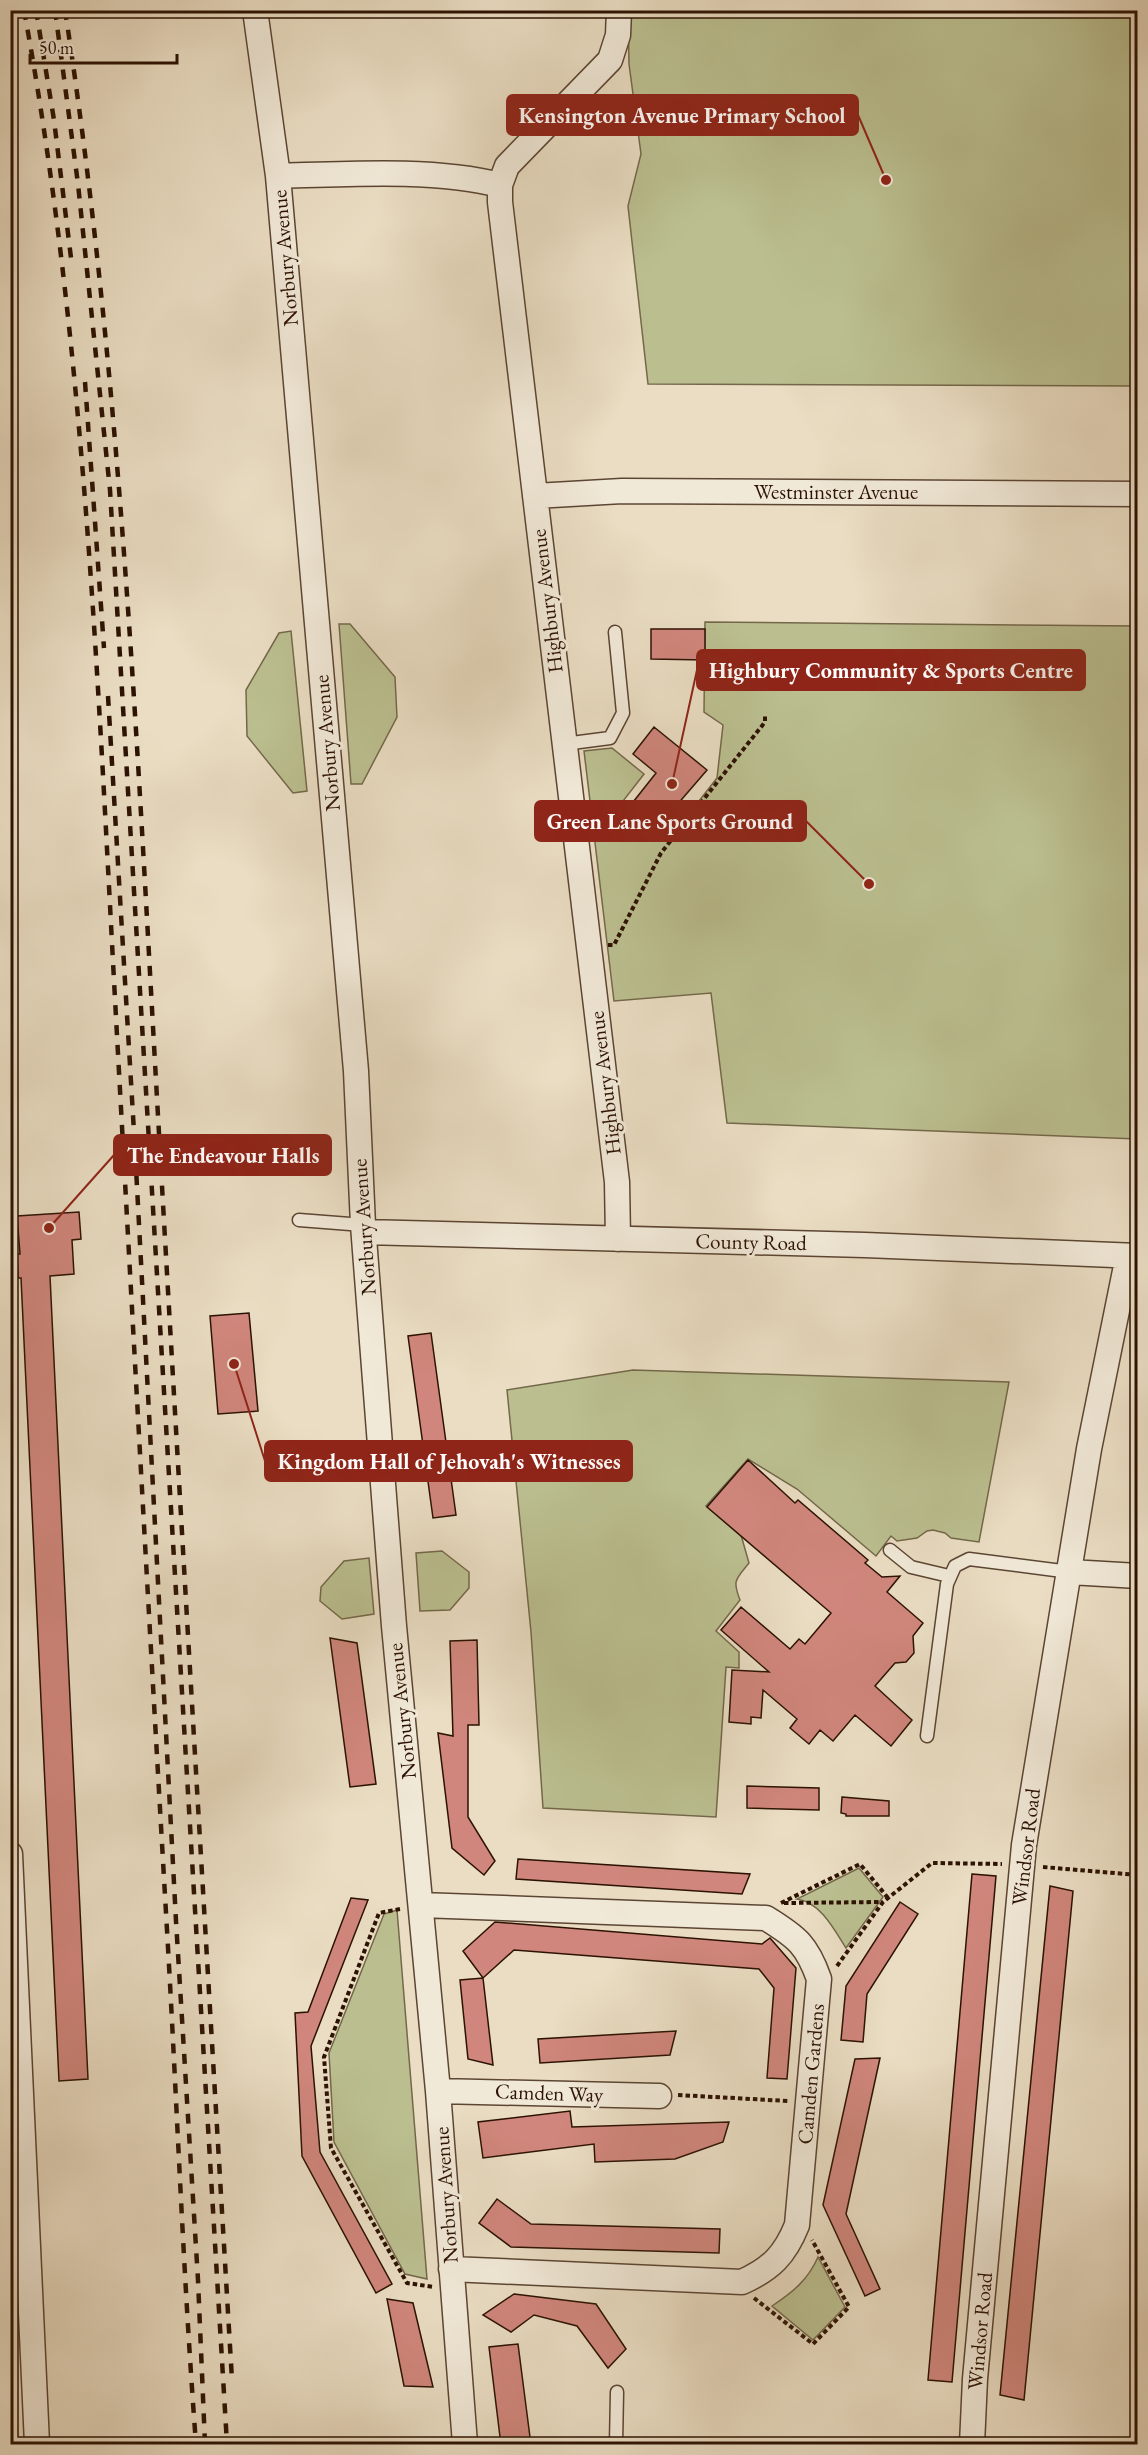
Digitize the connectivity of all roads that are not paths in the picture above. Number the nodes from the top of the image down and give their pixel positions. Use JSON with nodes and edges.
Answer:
{"nodes":[{"id":1,"x":255,"y":10,"type":"edge"},
{"id":2,"x":619,"y":10,"type":"edge"},
{"id":3,"x":278,"y":176,"type":"junction"},
{"id":4,"x":500,"y":185,"type":"junction"},
{"id":5,"x":1137,"y":494,"type":"edge"},
{"id":6,"x":535,"y":496,"type":"junction"},
{"id":7,"x":615,"y":632,"type":"dead end"},
{"id":8,"x":564,"y":744,"type":"junction"},
{"id":9,"x":299,"y":1220,"type":"dead end"},
{"id":10,"x":363,"y":1228,"type":"junction"},
{"id":11,"x":618,"y":1239,"type":"junction"},
{"id":12,"x":1133,"y":1256,"type":"edge"},
{"id":13,"x":890,"y":1550,"type":"dead end"},
{"id":14,"x":1070,"y":1572,"type":"junction"},
{"id":15,"x":950,"y":1576,"type":"junction"},
{"id":16,"x":1137,"y":1576,"type":"edge"},
{"id":17,"x":927,"y":1736,"type":"dead end"},
{"id":18,"x":10,"y":1854,"type":"edge"},
{"id":19,"x":421,"y":1905,"type":"junction"},
{"id":20,"x":438,"y":2091,"type":"junction"},
{"id":21,"x":659,"y":2096,"type":"road end"},
{"id":22,"x":452,"y":2280,"type":"junction"},
{"id":23,"x":617,"y":2392,"type":"dead end"},
{"id":24,"x":36,"y":2445,"type":"edge"},
{"id":25,"x":465,"y":2445,"type":"edge"},
{"id":26,"x":616,"y":2445,"type":"edge"},
{"id":27,"x":972,"y":2445,"type":"edge"}],
"edges":[{"from":1,"to":3,"type":"street","name":"Norbury Avenue"},
{"from":2,"to":4,"type":"street"},
{"from":3,"to":4,"type":"street"},
{"from":3,"to":10,"type":"street","name":"Norbury Avenue"},
{"from":4,"to":6,"type":"street","name":"Highbury Avenue"},
{"from":5,"to":6,"type":"street","name":"Westminster Avenue"},
{"from":6,"to":8,"type":"street","name":"Highbury Avenue"},
{"from":7,"to":8,"type":"lane"},
{"from":8,"to":11,"type":"street","name":"Highbury Avenue"},
{"from":9,"to":10,"type":"lane"},
{"from":10,"to":11,"type":"street","name":"County Road"},
{"from":10,"to":19,"type":"street","name":"Norbury Avenue"},
{"from":11,"to":12,"type":"street","name":"County Road"},
{"from":12,"to":14,"type":"street","name":"Windsor Road"},
{"from":13,"to":15,"type":"lane"},
{"from":14,"to":15,"type":"lane"},
{"from":14,"to":16,"type":"street"},
{"from":14,"to":27,"type":"street","name":"Windsor Road"},
{"from":15,"to":17,"type":"lane"},
{"from":18,"to":24,"type":"street"},
{"from":19,"to":20,"type":"street","name":"Norbury Avenue"},
{"from":19,"to":22,"type":"street","name":"Camden Gardens"},
{"from":20,"to":21,"type":"street","name":"Camden Way"},
{"from":20,"to":22,"type":"street","name":"Norbury Avenue"},
{"from":22,"to":25,"type":"street","name":"Norbury Avenue"},
{"from":23,"to":26,"type":"lane"}]}
